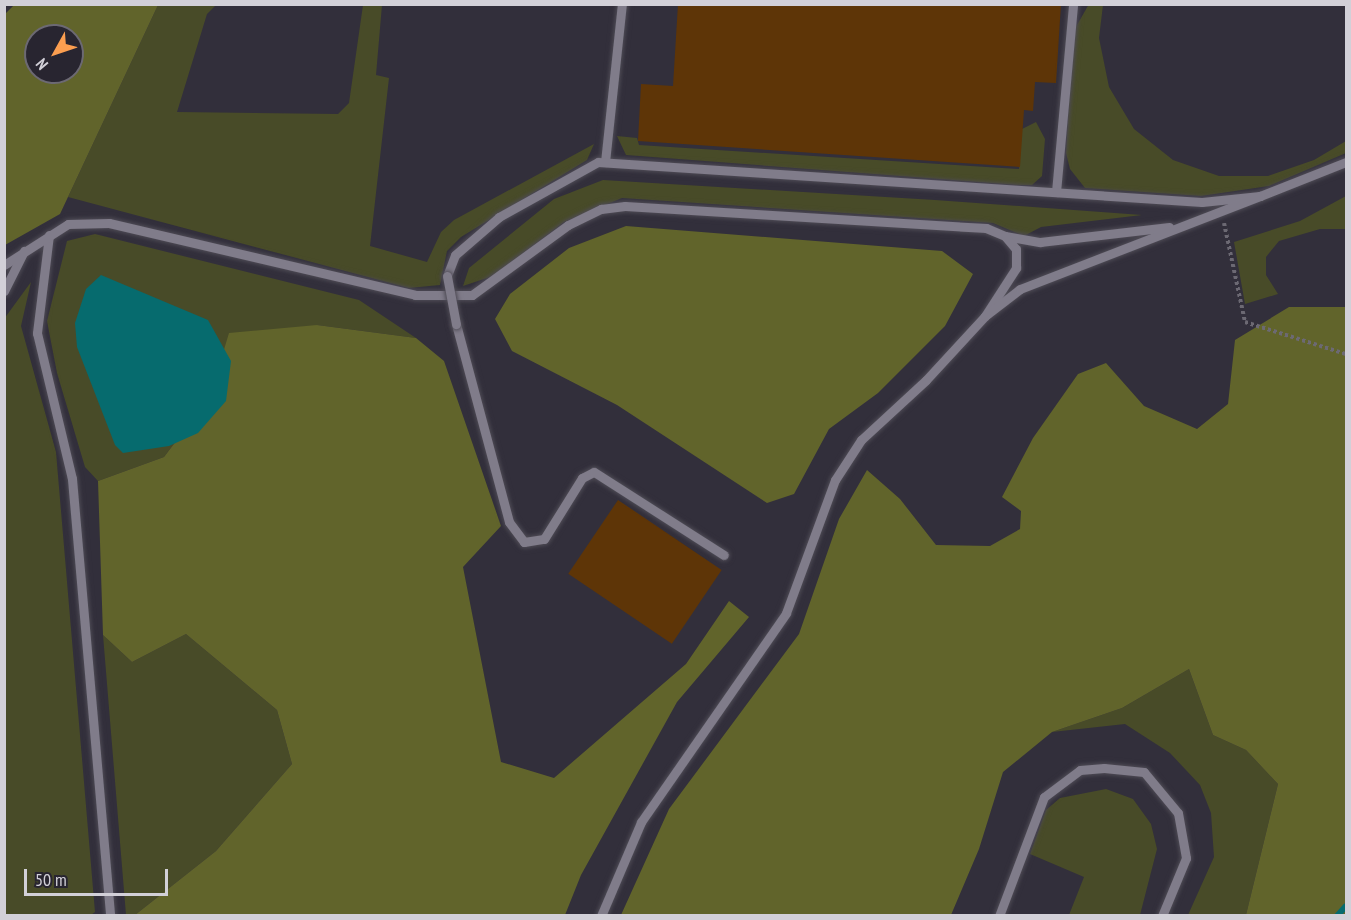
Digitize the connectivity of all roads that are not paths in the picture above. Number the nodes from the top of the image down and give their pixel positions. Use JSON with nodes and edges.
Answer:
{"nodes":[{"id":1,"x":622,"y":4,"type":"edge"},
{"id":2,"x":1072,"y":4,"type":"edge"},
{"id":3,"x":605,"y":162,"type":"junction"},
{"id":4,"x":1347,"y":162,"type":"edge"},
{"id":5,"x":1056,"y":192,"type":"junction"},
{"id":6,"x":1260,"y":196,"type":"junction"},
{"id":7,"x":1184,"y":225,"type":"junction"},
{"id":8,"x":49,"y":235,"type":"junction"},
{"id":9,"x":1005,"y":236,"type":"junction"},
{"id":10,"x":25,"y":249,"type":"junction"},
{"id":11,"x":4,"y":265,"type":"edge"},
{"id":12,"x":4,"y":291,"type":"edge"},
{"id":13,"x":985,"y":316,"type":"junction"},
{"id":14,"x":724,"y":555,"type":"dead end"},
{"id":15,"x":110,"y":915,"type":"edge"},
{"id":16,"x":601,"y":915,"type":"edge"},
{"id":17,"x":999,"y":915,"type":"edge"},
{"id":18,"x":1162,"y":915,"type":"edge"}],
"edges":[{"from":1,"to":3,"type":"lane"},
{"from":2,"to":5,"type":"lane"},
{"from":3,"to":5,"type":"lane"},
{"from":3,"to":14,"type":"lane","bridge":true},
{"from":4,"to":6,"type":"lane"},
{"from":5,"to":6,"type":"lane"},
{"from":6,"to":7,"type":"lane"},
{"from":7,"to":9,"type":"lane"},
{"from":7,"to":13,"type":"lane"},
{"from":8,"to":9,"type":"lane"},
{"from":8,"to":10,"type":"lane"},
{"from":8,"to":15,"type":"lane"},
{"from":9,"to":13,"type":"lane"},
{"from":10,"to":11,"type":"lane"},
{"from":10,"to":12,"type":"lane"},
{"from":13,"to":16,"type":"lane"},
{"from":17,"to":18,"type":"lane"}]}
